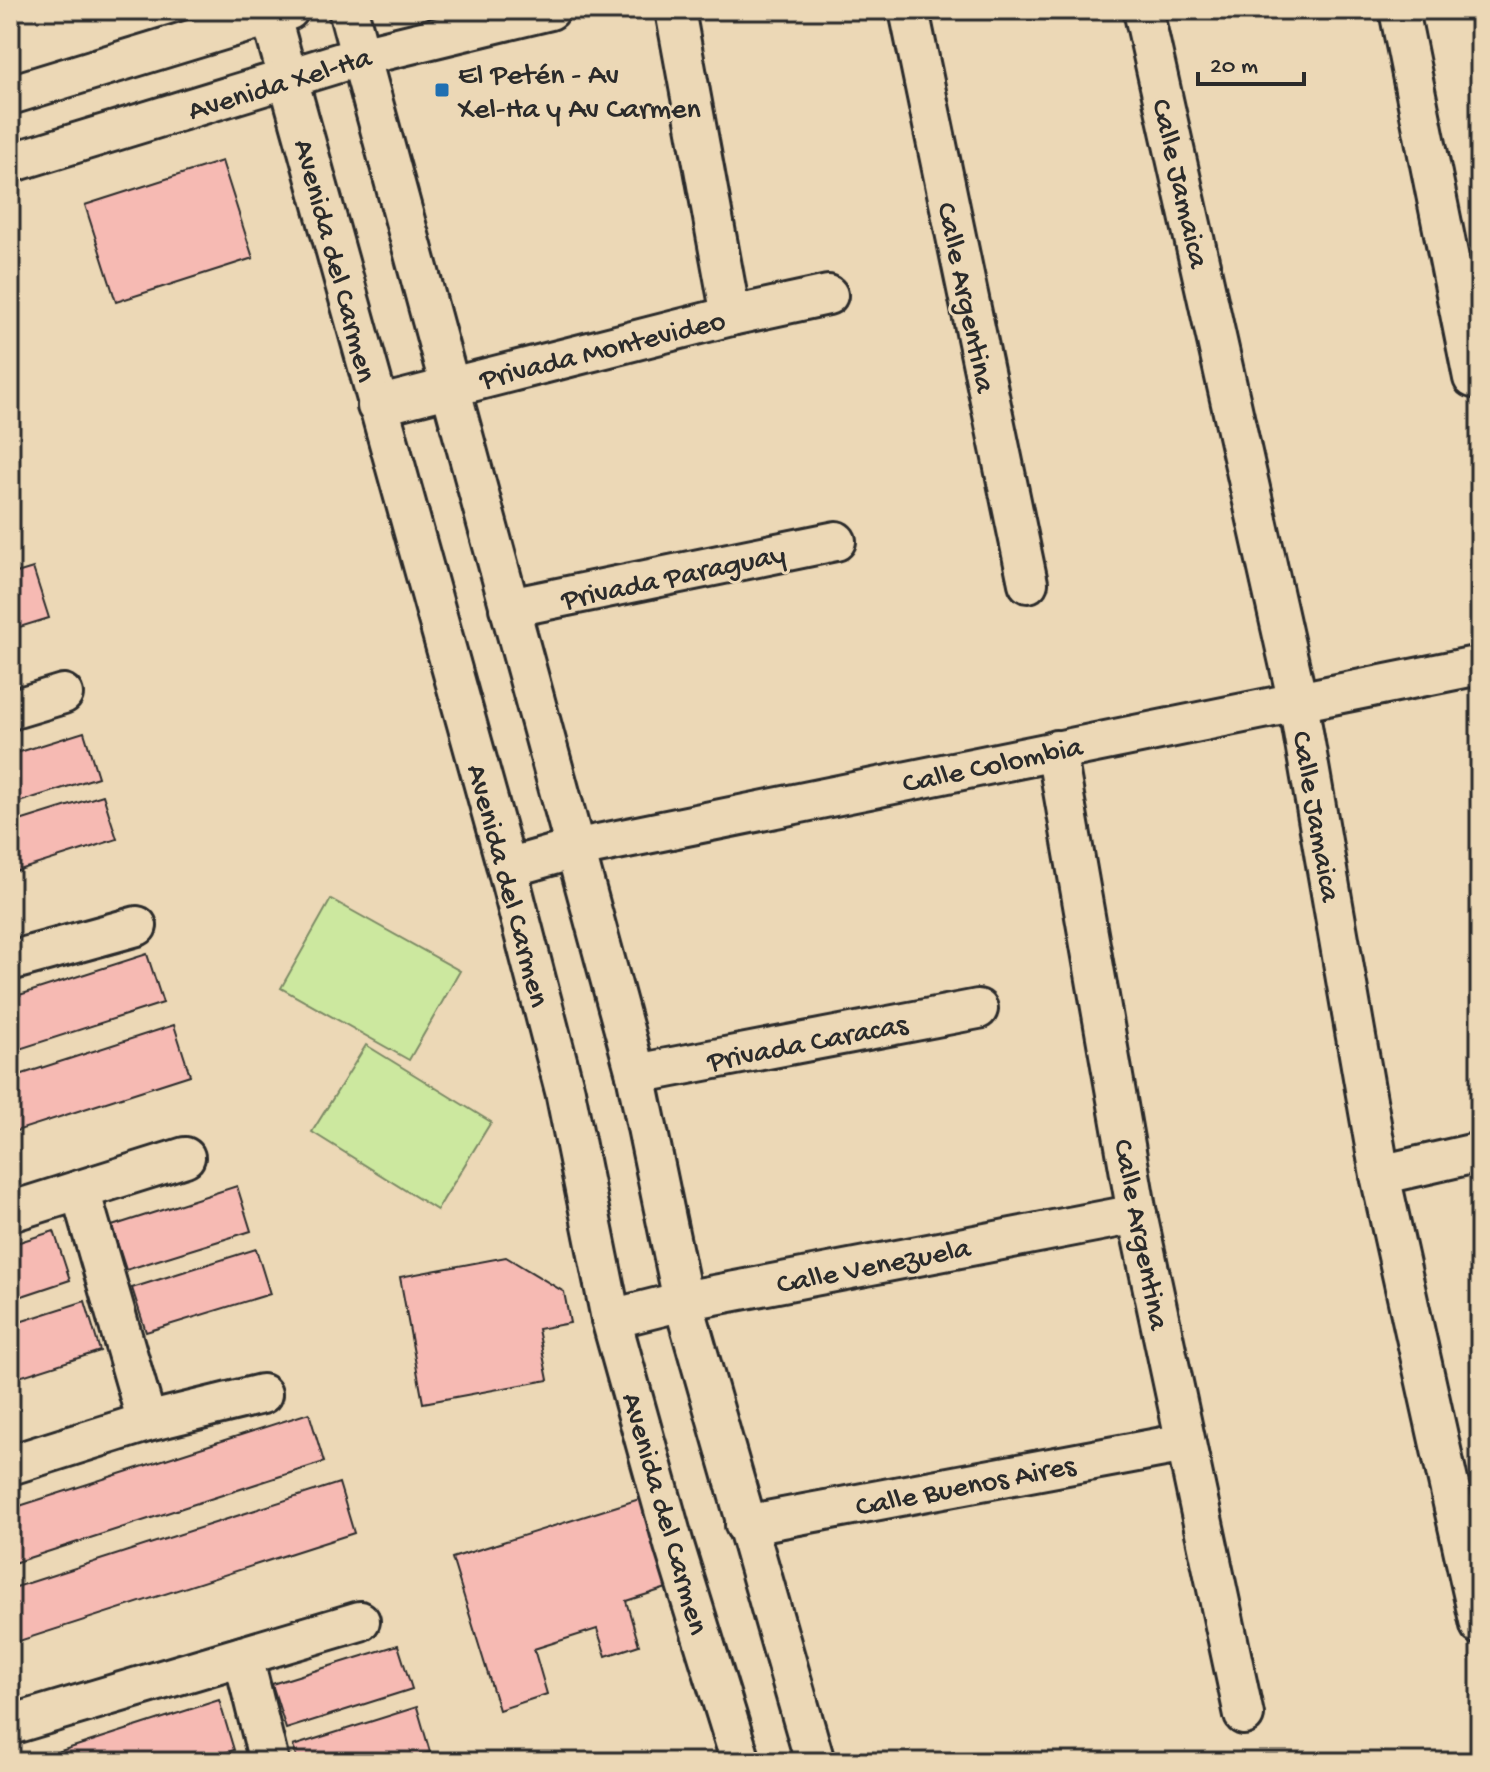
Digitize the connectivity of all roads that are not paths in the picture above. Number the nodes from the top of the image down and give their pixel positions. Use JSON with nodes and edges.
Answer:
{"nodes":[{"id":1,"x":348,"y":10,"type":"edge"},
{"id":2,"x":550,"y":10,"type":"edge"},
{"id":3,"x":675,"y":10,"type":"edge"},
{"id":4,"x":909,"y":10,"type":"edge"},
{"id":5,"x":1143,"y":10,"type":"edge"},
{"id":6,"x":1399,"y":10,"type":"edge"},
{"id":7,"x":276,"y":12,"type":"edge"},
{"id":8,"x":361,"y":56,"type":"junction"},
{"id":9,"x":288,"y":78,"type":"junction"},
{"id":10,"x":10,"y":95,"type":"edge"},
{"id":11,"x":10,"y":163,"type":"edge"},
{"id":12,"x":828,"y":295,"type":"dead end"},
{"id":13,"x":731,"y":316,"type":"junction"},
{"id":14,"x":1473,"y":378,"type":"dead end"},
{"id":15,"x":448,"y":386,"type":"junction"},
{"id":16,"x":377,"y":406,"type":"junction"},
{"id":17,"x":836,"y":541,"type":"dead end"},
{"id":18,"x":1028,"y":583,"type":"dead end"},
{"id":19,"x":509,"y":608,"type":"junction"},
{"id":20,"x":1480,"y":665,"type":"edge"},
{"id":21,"x":63,"y":694,"type":"dead end"},
{"id":22,"x":1298,"y":703,"type":"junction"},
{"id":23,"x":10,"y":710,"type":"edge"},
{"id":24,"x":1056,"y":750,"type":"junction"},
{"id":25,"x":578,"y":848,"type":"junction"},
{"id":26,"x":507,"y":868,"type":"junction"},
{"id":27,"x":137,"y":926,"type":"dead end"},
{"id":28,"x":10,"y":961,"type":"edge"},
{"id":29,"x":978,"y":1009,"type":"dead end"},
{"id":30,"x":636,"y":1074,"type":"junction"},
{"id":31,"x":1480,"y":1152,"type":"edge"},
{"id":32,"x":185,"y":1157,"type":"dead end"},
{"id":33,"x":1380,"y":1175,"type":"junction"},
{"id":34,"x":80,"y":1190,"type":"junction"},
{"id":35,"x":10,"y":1212,"type":"edge"},
{"id":36,"x":1137,"y":1214,"type":"junction"},
{"id":37,"x":683,"y":1301,"type":"junction"},
{"id":38,"x":611,"y":1319,"type":"junction"},
{"id":39,"x":262,"y":1394,"type":"dead end"},
{"id":40,"x":147,"y":1422,"type":"junction"},
{"id":41,"x":1185,"y":1443,"type":"junction"},
{"id":42,"x":10,"y":1465,"type":"edge"},
{"id":43,"x":745,"y":1525,"type":"junction"},
{"id":44,"x":360,"y":1621,"type":"dead end"},
{"id":45,"x":1480,"y":1625,"type":"edge"},
{"id":46,"x":243,"y":1656,"type":"junction"},
{"id":47,"x":1244,"y":1715,"type":"dead end"},
{"id":48,"x":10,"y":1725,"type":"edge"},
{"id":49,"x":807,"y":1760,"type":"edge"},
{"id":50,"x":269,"y":1762,"type":"edge"},
{"id":51,"x":741,"y":1762,"type":"edge"}],
"edges":[{"from":1,"to":8,"type":"street"},
{"from":2,"to":8,"type":"street","name":"Avenida Xel-Ha"},
{"from":3,"to":13,"type":"street"},
{"from":4,"to":18,"type":"street","name":"Calle Argentina"},
{"from":5,"to":22,"type":"street","name":"Calle Jamaica"},
{"from":6,"to":14,"type":"street"},
{"from":7,"to":9,"type":"street","name":"Avenida del Carmen"},
{"from":7,"to":10,"type":"street"},
{"from":8,"to":9,"type":"street","name":"Avenida Xel-Ha"},
{"from":8,"to":15,"type":"street"},
{"from":9,"to":11,"type":"street","name":"Avenida Xel-Ha"},
{"from":9,"to":16,"type":"street","name":"Avenida del Carmen"},
{"from":12,"to":13,"type":"street","name":"Privada Montevideo"},
{"from":13,"to":15,"type":"street","name":"Privada Montevideo"},
{"from":15,"to":16,"type":"street","name":"Privada Montevideo"},
{"from":15,"to":19,"type":"street"},
{"from":16,"to":26,"type":"street","name":"Avenida del Carmen"},
{"from":17,"to":19,"type":"street","name":"Privada Paraguay"},
{"from":19,"to":25,"type":"street"},
{"from":20,"to":22,"type":"street","name":"Calle Colombia"},
{"from":21,"to":23,"type":"street"},
{"from":22,"to":24,"type":"street","name":"Calle Colombia"},
{"from":22,"to":33,"type":"street","name":"Calle Jamaica"},
{"from":24,"to":25,"type":"street","name":"Calle Colombia"},
{"from":24,"to":36,"type":"street","name":"Calle Argentina"},
{"from":25,"to":26,"type":"street","name":"Calle Colombia"},
{"from":25,"to":30,"type":"street"},
{"from":26,"to":38,"type":"street","name":"Avenida del Carmen"},
{"from":27,"to":28,"type":"street"},
{"from":29,"to":30,"type":"street","name":"Privada Caracas"},
{"from":30,"to":37,"type":"street"},
{"from":31,"to":33,"type":"street"},
{"from":32,"to":34,"type":"street"},
{"from":33,"to":45,"type":"street","name":"Calle Jamaica"},
{"from":34,"to":35,"type":"street"},
{"from":34,"to":40,"type":"street"},
{"from":36,"to":37,"type":"street","name":"Calle Venezuela"},
{"from":36,"to":41,"type":"street","name":"Calle Argentina"},
{"from":37,"to":38,"type":"street","name":"Calle Venezuela"},
{"from":37,"to":43,"type":"street"},
{"from":38,"to":51,"type":"street","name":"Avenida del Carmen"},
{"from":39,"to":40,"type":"street"},
{"from":40,"to":42,"type":"street"},
{"from":41,"to":43,"type":"street","name":"Calle Buenos Aires"},
{"from":41,"to":47,"type":"street","name":"Calle Argentina"},
{"from":43,"to":49,"type":"street"},
{"from":44,"to":46,"type":"street"},
{"from":46,"to":48,"type":"street"},
{"from":46,"to":50,"type":"street"}]}
